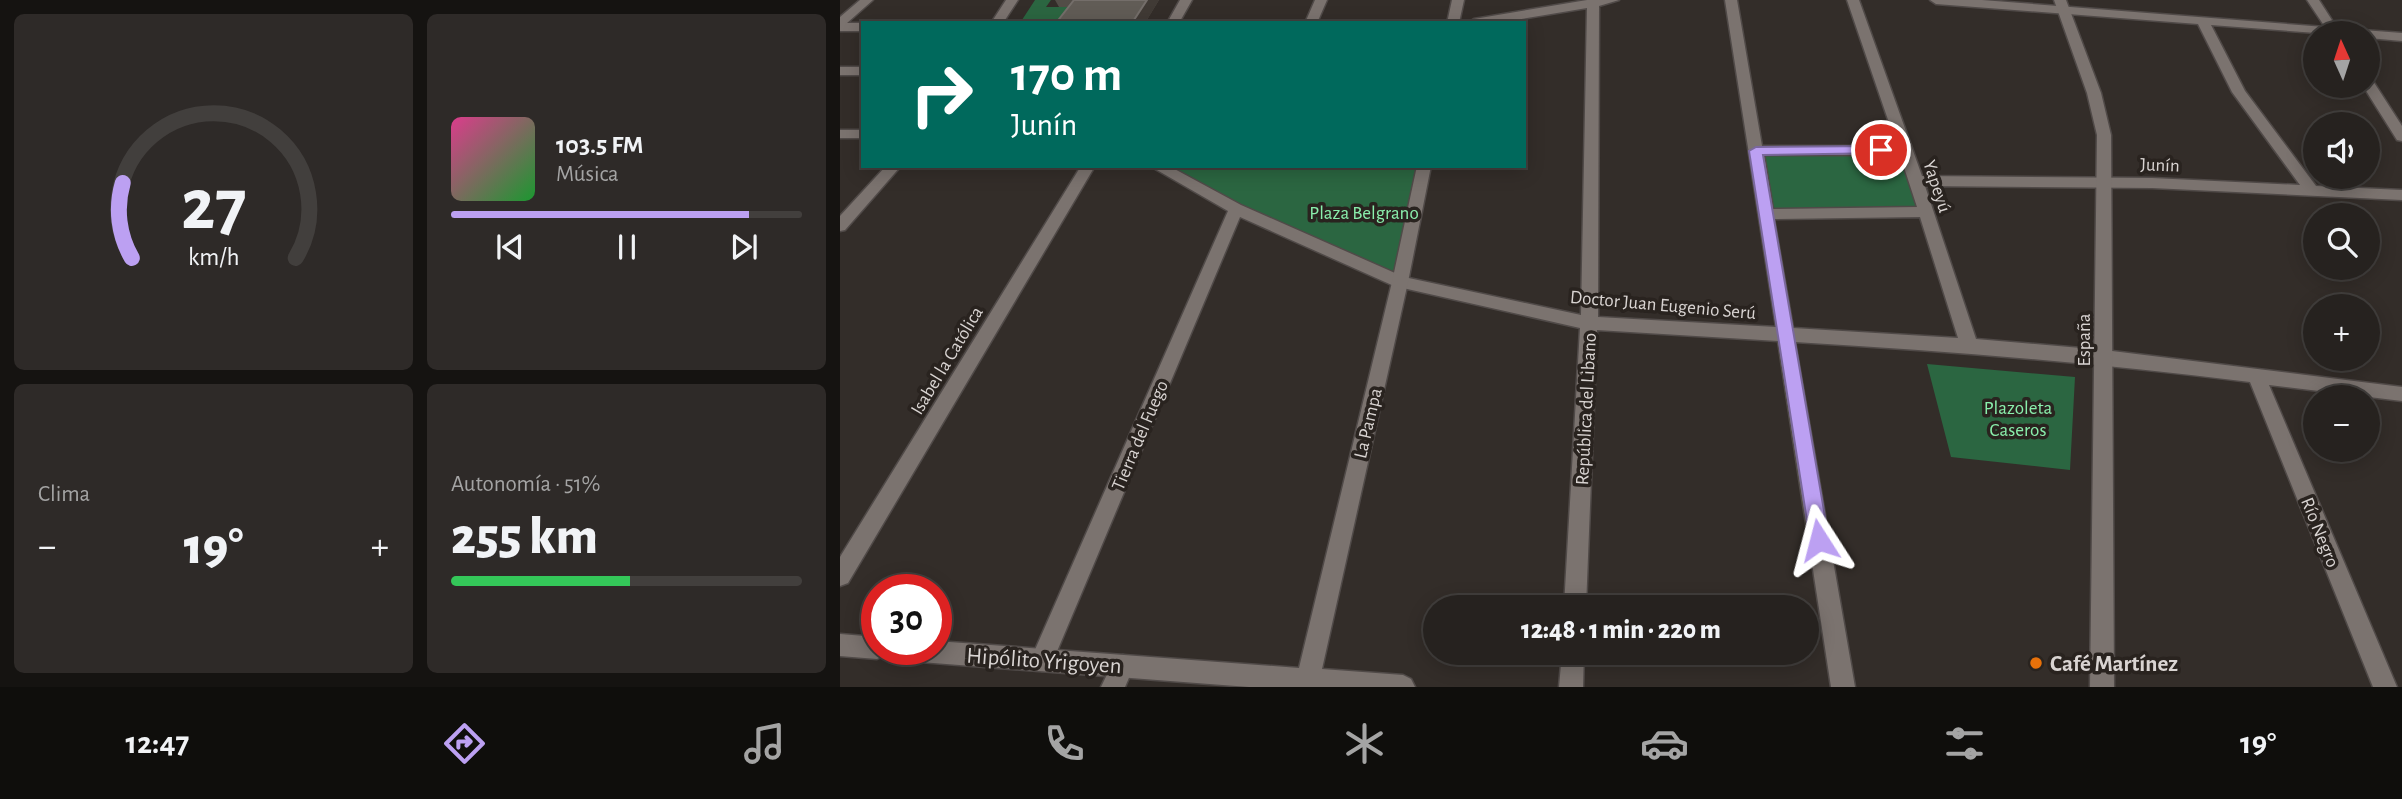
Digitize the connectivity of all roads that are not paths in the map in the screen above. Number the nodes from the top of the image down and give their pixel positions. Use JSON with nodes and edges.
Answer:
{"nodes":[{"id":1,"x":867,"y":0,"type":"edge"},
{"id":2,"x":1012,"y":0,"type":"edge"},
{"id":3,"x":1186,"y":0,"type":"edge"},
{"id":4,"x":1321,"y":0,"type":"edge"},
{"id":5,"x":1458,"y":0,"type":"edge"},
{"id":6,"x":1613,"y":0,"type":"edge"},
{"id":7,"x":1731,"y":0,"type":"edge"},
{"id":8,"x":1853,"y":0,"type":"edge"},
{"id":9,"x":1936,"y":0,"type":"edge"},
{"id":10,"x":2313,"y":0,"type":"edge"},
{"id":11,"x":1593,"y":1,"type":"edge"},
{"id":12,"x":2062,"y":5,"type":"edge"},
{"id":13,"x":998,"y":21,"type":"edge"},
{"id":14,"x":1174,"y":21,"type":"edge"},
{"id":15,"x":1312,"y":21,"type":"edge"},
{"id":16,"x":1453,"y":21,"type":"edge"},
{"id":17,"x":1485,"y":21,"type":"edge"},
{"id":18,"x":2203,"y":21,"type":"junction"},
{"id":19,"x":2327,"y":21,"type":"edge"},
{"id":20,"x":840,"y":25,"type":"edge"},
{"id":21,"x":861,"y":27,"type":"edge"},
{"id":22,"x":2303,"y":29,"type":"edge"},
{"id":23,"x":2380,"y":35,"type":"edge"},
{"id":24,"x":2402,"y":37,"type":"edge"},
{"id":25,"x":840,"y":71,"type":"edge"},
{"id":26,"x":861,"y":71,"type":"edge"},
{"id":27,"x":2377,"y":98,"type":"edge"},
{"id":28,"x":840,"y":134,"type":"edge"},
{"id":29,"x":861,"y":134,"type":"edge"},
{"id":30,"x":2402,"y":137,"type":"edge"},
{"id":31,"x":1906,"y":150,"type":"junction"},
{"id":32,"x":1756,"y":151,"type":"junction"},
{"id":33,"x":892,"y":168,"type":"edge"},
{"id":34,"x":1087,"y":168,"type":"edge"},
{"id":35,"x":1161,"y":168,"type":"edge"},
{"id":36,"x":1424,"y":168,"type":"edge"},
{"id":37,"x":1917,"y":181,"type":"junction"},
{"id":38,"x":2103,"y":182,"type":"junction"},
{"id":39,"x":2311,"y":190,"type":"junction"},
{"id":40,"x":2402,"y":195,"type":"edge"},
{"id":41,"x":1236,"y":209,"type":"junction"},
{"id":42,"x":1927,"y":212,"type":"junction"},
{"id":43,"x":1766,"y":214,"type":"junction"},
{"id":44,"x":840,"y":226,"type":"edge"},
{"id":45,"x":1401,"y":282,"type":"junction"},
{"id":46,"x":1589,"y":323,"type":"junction"},
{"id":47,"x":1786,"y":336,"type":"junction"},
{"id":48,"x":1969,"y":345,"type":"junction"},
{"id":49,"x":2104,"y":357,"type":"junction"},
{"id":50,"x":2257,"y":377,"type":"junction"},
{"id":51,"x":2402,"y":394,"type":"edge"},
{"id":52,"x":840,"y":576,"type":"edge"},
{"id":53,"x":1576,"y":595,"type":"edge"},
{"id":54,"x":840,"y":645,"type":"edge"},
{"id":55,"x":861,"y":647,"type":"edge"},
{"id":56,"x":952,"y":653,"type":"edge"},
{"id":57,"x":1042,"y":660,"type":"junction"},
{"id":58,"x":1572,"y":665,"type":"edge"},
{"id":59,"x":1118,"y":677,"type":"edge"},
{"id":60,"x":1308,"y":680,"type":"junction"},
{"id":61,"x":1403,"y":687,"type":"edge"},
{"id":62,"x":1571,"y":687,"type":"edge"},
{"id":63,"x":1843,"y":687,"type":"edge"},
{"id":64,"x":2102,"y":687,"type":"edge"},
{"id":65,"x":2385,"y":687,"type":"edge"}],
"edges":[{"from":1,"to":20,"type":"street"},
{"from":2,"to":13,"type":"street"},
{"from":3,"to":14,"type":"street"},
{"from":4,"to":15,"type":"street"},
{"from":5,"to":16,"type":"street"},
{"from":6,"to":11,"type":"street"},
{"from":7,"to":32,"type":"street"},
{"from":8,"to":31,"type":"street","name":"Yapeyú"},
{"from":9,"to":12,"type":"street"},
{"from":10,"to":19,"type":"street"},
{"from":11,"to":17,"type":"street"},
{"from":11,"to":46,"type":"street","name":"República del Libano"},
{"from":12,"to":18,"type":"street"},
{"from":12,"to":38,"type":"street","name":"España"},
{"from":18,"to":22,"type":"street"},
{"from":18,"to":39,"type":"street"},
{"from":20,"to":21,"type":"street"},
{"from":23,"to":24,"type":"street"},
{"from":25,"to":26,"type":"street"},
{"from":27,"to":30,"type":"street"},
{"from":28,"to":29,"type":"street"},
{"from":31,"to":32,"type":"street"},
{"from":31,"to":37,"type":"street","name":"Yapeyú"},
{"from":32,"to":43,"type":"street"},
{"from":33,"to":44,"type":"street"},
{"from":34,"to":52,"type":"street","name":"Isabel la Católica"},
{"from":35,"to":41,"type":"street","name":"Doctor Juan Eugenio Serú"},
{"from":36,"to":45,"type":"street","name":"La Pampa"},
{"from":37,"to":38,"type":"street","name":"Junín"},
{"from":37,"to":42,"type":"street","name":"Yapeyú"},
{"from":38,"to":39,"type":"street","name":"Junín"},
{"from":38,"to":49,"type":"street","name":"España"},
{"from":39,"to":40,"type":"street","name":"Junín"},
{"from":41,"to":45,"type":"street","name":"Doctor Juan Eugenio Serú"},
{"from":41,"to":57,"type":"street","name":"Tierra del Fuego"},
{"from":42,"to":43,"type":"street"},
{"from":42,"to":48,"type":"street","name":"Yapeyú"},
{"from":43,"to":47,"type":"street"},
{"from":45,"to":46,"type":"street","name":"Doctor Juan Eugenio Serú"},
{"from":45,"to":60,"type":"street","name":"La Pampa"},
{"from":46,"to":47,"type":"street","name":"Doctor Juan Eugenio Serú"},
{"from":46,"to":53,"type":"street","name":"República del Libano"},
{"from":47,"to":48,"type":"street","name":"Doctor Juan Eugenio Serú"},
{"from":47,"to":63,"type":"street"},
{"from":48,"to":49,"type":"street","name":"Doctor Juan Eugenio Serú"},
{"from":49,"to":50,"type":"street","name":"Doctor Juan Eugenio Serú"},
{"from":49,"to":64,"type":"street","name":"España"},
{"from":50,"to":51,"type":"street","name":"Doctor Juan Eugenio Serú"},
{"from":50,"to":65,"type":"street","name":"Río Negro"},
{"from":54,"to":55,"type":"street"},
{"from":56,"to":57,"type":"street","name":"Hipólito Yrigoyen"},
{"from":57,"to":59,"type":"street","name":"Hipólito Yrigoyen"},
{"from":58,"to":62,"type":"street"},
{"from":59,"to":60,"type":"street","name":"Hipólito Yrigoyen"},
{"from":60,"to":61,"type":"street","name":"Hipólito Yrigoyen"}]}
